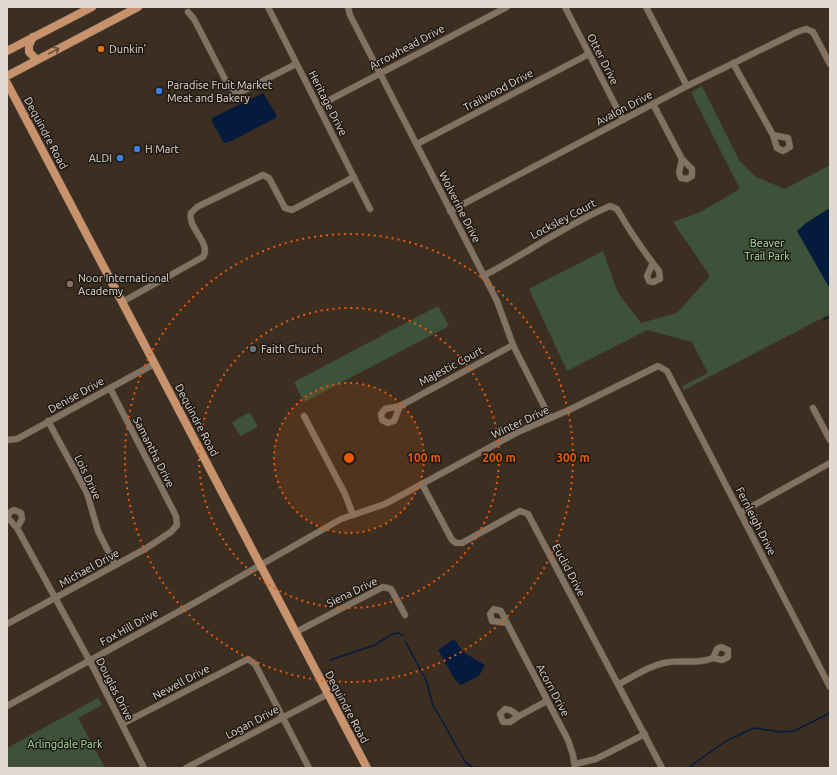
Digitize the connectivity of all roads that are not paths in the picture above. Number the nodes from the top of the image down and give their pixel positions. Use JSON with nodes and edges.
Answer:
{"nodes":[{"id":1,"x":92,"y":7,"type":"edge"},
{"id":2,"x":138,"y":7,"type":"edge"},
{"id":3,"x":268,"y":7,"type":"edge"},
{"id":4,"x":348,"y":7,"type":"edge"},
{"id":5,"x":506,"y":7,"type":"edge"},
{"id":6,"x":565,"y":7,"type":"edge"},
{"id":7,"x":646,"y":7,"type":"edge"},
{"id":8,"x":188,"y":12,"type":"dead end"},
{"id":9,"x":33,"y":37,"type":"junction"},
{"id":10,"x":7,"y":51,"type":"edge"},
{"id":11,"x":589,"y":54,"type":"junction"},
{"id":12,"x":37,"y":60,"type":"junction"},
{"id":13,"x":733,"y":63,"type":"junction"},
{"id":14,"x":296,"y":64,"type":"junction"},
{"id":15,"x":830,"y":64,"type":"edge"},
{"id":16,"x":380,"y":73,"type":"junction"},
{"id":17,"x":7,"y":76,"type":"edge"},
{"id":18,"x":7,"y":83,"type":"edge"},
{"id":19,"x":687,"y":86,"type":"junction"},
{"id":20,"x":653,"y":104,"type":"junction"},
{"id":21,"x":318,"y":106,"type":"junction"},
{"id":22,"x":623,"y":120,"type":"junction"},
{"id":23,"x":772,"y":136,"type":"dead end"},
{"id":24,"x":417,"y":144,"type":"junction"},
{"id":25,"x":682,"y":159,"type":"dead end"},
{"id":26,"x":354,"y":177,"type":"junction"},
{"id":27,"x":370,"y":209,"type":"dead end"},
{"id":28,"x":450,"y":211,"type":"junction"},
{"id":29,"x":652,"y":265,"type":"dead end"},
{"id":30,"x":484,"y":276,"type":"junction"},
{"id":31,"x":122,"y":302,"type":"junction"},
{"id":32,"x":513,"y":345,"type":"junction"},
{"id":33,"x":154,"y":364,"type":"junction"},
{"id":34,"x":661,"y":366,"type":"joint"},
{"id":35,"x":110,"y":388,"type":"junction"},
{"id":36,"x":400,"y":406,"type":"dead end"},
{"id":37,"x":813,"y":408,"type":"dead end"},
{"id":38,"x":304,"y":416,"type":"dead end"},
{"id":39,"x":550,"y":418,"type":"junction"},
{"id":40,"x":48,"y":421,"type":"junction"},
{"id":41,"x":7,"y":440,"type":"edge"},
{"id":42,"x":830,"y":440,"type":"edge"},
{"id":43,"x":830,"y":463,"type":"edge"},
{"id":44,"x":422,"y":484,"type":"junction"},
{"id":45,"x":740,"y":513,"type":"junction"},
{"id":46,"x":353,"y":515,"type":"junction"},
{"id":47,"x":177,"y":525,"type":"joint"},
{"id":48,"x":17,"y":528,"type":"dead end"},
{"id":49,"x":115,"y":565,"type":"junction"},
{"id":50,"x":260,"y":565,"type":"junction"},
{"id":51,"x":55,"y":598,"type":"junction"},
{"id":52,"x":405,"y":615,"type":"dead end"},
{"id":53,"x":507,"y":623,"type":"dead end"},
{"id":54,"x":7,"y":624,"type":"edge"},
{"id":55,"x":296,"y":632,"type":"junction"},
{"id":56,"x":713,"y":658,"type":"dead end"},
{"id":57,"x":89,"y":661,"type":"junction"},
{"id":58,"x":619,"y":684,"type":"junction"},
{"id":59,"x":830,"y":688,"type":"edge"},
{"id":60,"x":328,"y":694,"type":"junction"},
{"id":61,"x":548,"y":701,"type":"junction"},
{"id":62,"x":7,"y":706,"type":"edge"},
{"id":63,"x":519,"y":716,"type":"dead end"},
{"id":64,"x":283,"y":717,"type":"junction"},
{"id":65,"x":122,"y":724,"type":"junction"},
{"id":66,"x":645,"y":734,"type":"junction"},
{"id":67,"x":575,"y":766,"type":"edge"},
{"id":68,"x":144,"y":768,"type":"edge"},
{"id":69,"x":186,"y":768,"type":"edge"},
{"id":70,"x":309,"y":768,"type":"edge"},
{"id":71,"x":367,"y":768,"type":"edge"},
{"id":72,"x":662,"y":768,"type":"edge"}],
"edges":[{"from":1,"to":9,"type":"main road"},
{"from":12,"to":2,"type":"main road","one_way":true},
{"from":3,"to":14,"type":"street","name":"Heritage Drive"},
{"from":4,"to":16,"type":"street","name":"Wolverine Drive"},
{"from":5,"to":16,"type":"street","name":"Arrowhead Drive"},
{"from":6,"to":11,"type":"street","name":"Otter Drive"},
{"from":7,"to":19,"type":"street"},
{"from":8,"to":14,"type":"street"},
{"from":9,"to":10,"type":"main road"},
{"from":9,"to":12,"type":"main road"},
{"from":11,"to":22,"type":"street","name":"Otter Drive"},
{"from":11,"to":24,"type":"street","name":"Trailwood Drive"},
{"from":12,"to":17,"type":"main road"},
{"from":13,"to":15,"type":"street","name":"Avalon Drive"},
{"from":13,"to":19,"type":"street","name":"Avalon Drive"},
{"from":13,"to":23,"type":"street"},
{"from":14,"to":21,"type":"street","name":"Heritage Drive"},
{"from":16,"to":21,"type":"street","name":"Arrowhead Drive"},
{"from":16,"to":24,"type":"street","name":"Wolverine Drive"},
{"from":18,"to":31,"type":"main road","name":"Dequindre Road"},
{"from":19,"to":20,"type":"street","name":"Avalon Drive"},
{"from":20,"to":22,"type":"street","name":"Avalon Drive"},
{"from":20,"to":25,"type":"street"},
{"from":21,"to":26,"type":"street","name":"Heritage Drive"},
{"from":22,"to":28,"type":"street","name":"Avalon Drive"},
{"from":24,"to":28,"type":"street","name":"Wolverine Drive"},
{"from":26,"to":27,"type":"street","name":"Heritage Drive"},
{"from":26,"to":31,"type":"street"},
{"from":28,"to":30,"type":"street","name":"Wolverine Drive"},
{"from":29,"to":30,"type":"street","name":"Locksley Court"},
{"from":30,"to":32,"type":"street","name":"Wolverine Drive"},
{"from":31,"to":33,"type":"main road","name":"Dequindre Road"},
{"from":32,"to":36,"type":"street","name":"Majestic Court"},
{"from":32,"to":39,"type":"street","name":"Wolverine Drive"},
{"from":33,"to":35,"type":"street","name":"Denise Drive"},
{"from":33,"to":50,"type":"main road","name":"Dequindre Road"},
{"from":34,"to":39,"type":"street","name":"Winter Drive"},
{"from":34,"to":45,"type":"street","name":"Fernleigh Drive"},
{"from":35,"to":40,"type":"street","name":"Denise Drive"},
{"from":35,"to":47,"type":"street","name":"Samantha Drive"},
{"from":37,"to":42,"type":"street"},
{"from":38,"to":46,"type":"street"},
{"from":39,"to":44,"type":"street","name":"Winter Drive"},
{"from":40,"to":41,"type":"street","name":"Denise Drive"},
{"from":40,"to":49,"type":"street","name":"Lois Drive"},
{"from":43,"to":45,"type":"street"},
{"from":44,"to":46,"type":"street","name":"Winter Drive"},
{"from":44,"to":58,"type":"street","name":"Euclid Drive"},
{"from":45,"to":59,"type":"street","name":"Fernleigh Drive"},
{"from":46,"to":50,"type":"street","name":"Winter Drive"},
{"from":47,"to":49,"type":"street","name":"Michael Drive"},
{"from":48,"to":51,"type":"street","name":"Douglas Drive"},
{"from":49,"to":51,"type":"street","name":"Michael Drive"},
{"from":50,"to":55,"type":"main road","name":"Dequindre Road"},
{"from":50,"to":57,"type":"street","name":"Fox Hill Drive"},
{"from":51,"to":54,"type":"street","name":"Michael Drive"},
{"from":51,"to":57,"type":"street","name":"Douglas Drive"},
{"from":52,"to":55,"type":"street","name":"Siena Drive"},
{"from":53,"to":61,"type":"street","name":"Acorn Drive"},
{"from":55,"to":60,"type":"main road","name":"Dequindre Road"},
{"from":56,"to":58,"type":"street"},
{"from":57,"to":62,"type":"street","name":"Fox Hill Drive"},
{"from":57,"to":65,"type":"street","name":"Douglas Drive"},
{"from":58,"to":66,"type":"street","name":"Euclid Drive"},
{"from":60,"to":64,"type":"street","name":"Logan Drive"},
{"from":60,"to":71,"type":"main road","name":"Dequindre Road"},
{"from":61,"to":63,"type":"street"},
{"from":61,"to":67,"type":"street","name":"Acorn Drive"},
{"from":64,"to":65,"type":"street","name":"Newell Drive"},
{"from":64,"to":69,"type":"street","name":"Logan Drive"},
{"from":64,"to":70,"type":"street"},
{"from":65,"to":68,"type":"street","name":"Douglas Drive"},
{"from":66,"to":67,"type":"street"},
{"from":66,"to":72,"type":"street","name":"Euclid Drive"}]}
